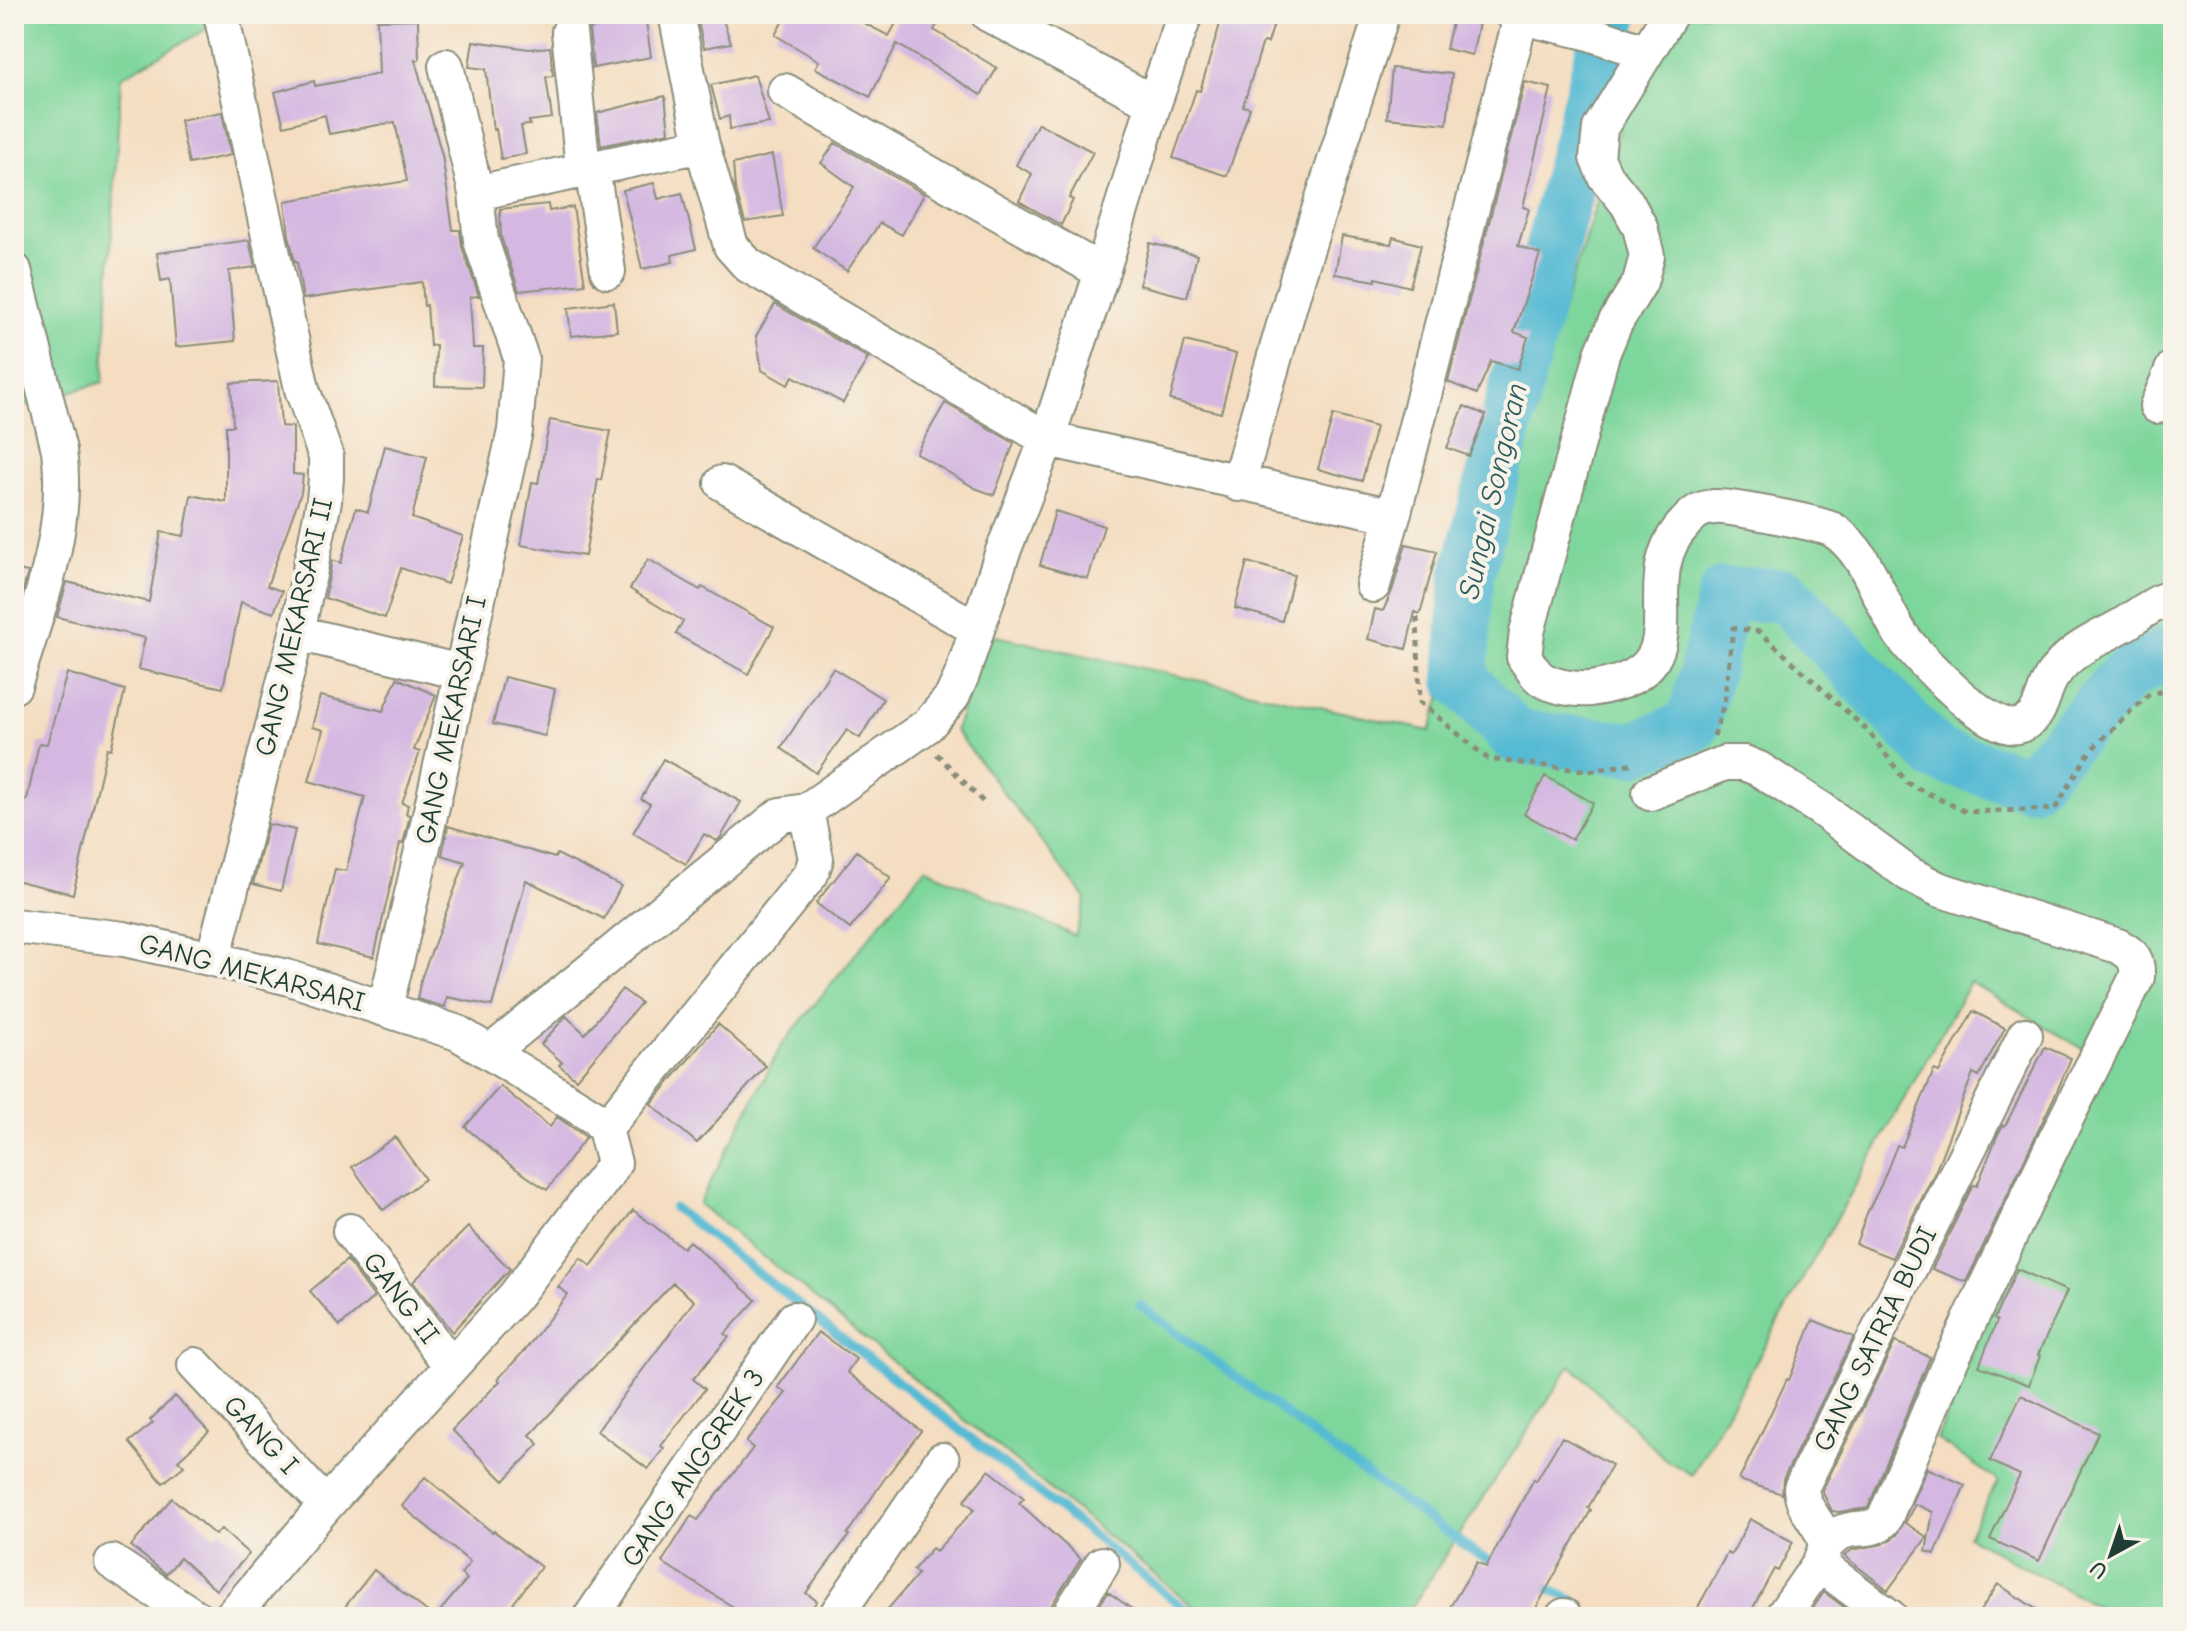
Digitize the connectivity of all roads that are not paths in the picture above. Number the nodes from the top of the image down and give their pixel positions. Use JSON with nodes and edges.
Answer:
{"nodes":[{"id":1,"x":221,"y":14,"type":"edge"},
{"id":2,"x":676,"y":14,"type":"edge"},
{"id":3,"x":988,"y":14,"type":"edge"},
{"id":4,"x":1185,"y":14,"type":"edge"},
{"id":5,"x":1382,"y":14,"type":"edge"},
{"id":6,"x":1670,"y":14,"type":"edge"},
{"id":7,"x":1517,"y":16,"type":"edge"},
{"id":8,"x":569,"y":32,"type":"dead end"},
{"id":9,"x":1638,"y":50,"type":"junction"},
{"id":10,"x":446,"y":66,"type":"dead end"},
{"id":11,"x":785,"y":91,"type":"dead end"},
{"id":12,"x":1154,"y":103,"type":"junction"},
{"id":13,"x":702,"y":145,"type":"junction"},
{"id":14,"x":588,"y":169,"type":"junction"},
{"id":15,"x":476,"y":193,"type":"junction"},
{"id":16,"x":14,"y":270,"type":"edge"},
{"id":17,"x":608,"y":271,"type":"dead end"},
{"id":18,"x":1102,"y":272,"type":"junction"},
{"id":19,"x":2173,"y":368,"type":"edge"},
{"id":20,"x":2157,"y":406,"type":"dead end"},
{"id":21,"x":1047,"y":439,"type":"junction"},
{"id":22,"x":722,"y":483,"type":"dead end"},
{"id":23,"x":1238,"y":484,"type":"junction"},
{"id":24,"x":1393,"y":516,"type":"junction"},
{"id":25,"x":1373,"y":585,"type":"dead end"},
{"id":26,"x":2173,"y":597,"type":"edge"},
{"id":27,"x":977,"y":629,"type":"junction"},
{"id":28,"x":297,"y":633,"type":"junction"},
{"id":29,"x":461,"y":672,"type":"junction"},
{"id":30,"x":14,"y":686,"type":"edge"},
{"id":31,"x":1650,"y":777,"type":"road end"},
{"id":32,"x":806,"y":811,"type":"junction"},
{"id":33,"x":14,"y":926,"type":"edge"},
{"id":34,"x":213,"y":959,"type":"junction"},
{"id":35,"x":385,"y":1008,"type":"junction"},
{"id":36,"x":2025,"y":1035,"type":"dead end"},
{"id":37,"x":487,"y":1049,"type":"junction"},
{"id":38,"x":605,"y":1129,"type":"junction"},
{"id":39,"x":350,"y":1231,"type":"dead end"},
{"id":40,"x":794,"y":1319,"type":"dead end"},
{"id":41,"x":195,"y":1365,"type":"dead end"},
{"id":42,"x":451,"y":1366,"type":"junction"},
{"id":43,"x":942,"y":1460,"type":"dead end"},
{"id":44,"x":326,"y":1505,"type":"junction"},
{"id":45,"x":1822,"y":1555,"type":"junction"},
{"id":46,"x":112,"y":1562,"type":"dead end"},
{"id":47,"x":1102,"y":1564,"type":"dead end"},
{"id":48,"x":195,"y":1617,"type":"edge"},
{"id":49,"x":231,"y":1617,"type":"edge"},
{"id":50,"x":591,"y":1617,"type":"edge"},
{"id":51,"x":835,"y":1617,"type":"edge"},
{"id":52,"x":1068,"y":1617,"type":"edge"},
{"id":53,"x":1782,"y":1617,"type":"edge"},
{"id":54,"x":1890,"y":1617,"type":"edge"}],
"edges":[{"from":1,"to":28,"type":"street","name":"GANG MEKARSARI II"},
{"from":2,"to":13,"type":"street"},
{"from":3,"to":12,"type":"street"},
{"from":4,"to":12,"type":"street"},
{"from":5,"to":23,"type":"street"},
{"from":6,"to":9,"type":"street"},
{"from":7,"to":9,"type":"street"},
{"from":7,"to":24,"type":"street"},
{"from":8,"to":14,"type":"street"},
{"from":9,"to":26,"type":"street"},
{"from":10,"to":15,"type":"street","name":"GANG MEKARSARI I"},
{"from":11,"to":18,"type":"street"},
{"from":12,"to":18,"type":"street"},
{"from":13,"to":14,"type":"street"},
{"from":13,"to":21,"type":"street"},
{"from":14,"to":15,"type":"street"},
{"from":14,"to":17,"type":"street"},
{"from":15,"to":29,"type":"street","name":"GANG MEKARSARI I"},
{"from":16,"to":30,"type":"street"},
{"from":18,"to":21,"type":"street"},
{"from":19,"to":20,"type":"street"},
{"from":21,"to":23,"type":"street"},
{"from":21,"to":27,"type":"street"},
{"from":22,"to":27,"type":"street"},
{"from":23,"to":24,"type":"street"},
{"from":24,"to":25,"type":"street"},
{"from":27,"to":32,"type":"street"},
{"from":28,"to":29,"type":"street"},
{"from":28,"to":34,"type":"street","name":"GANG MEKARSARI II"},
{"from":29,"to":35,"type":"street","name":"GANG MEKARSARI I"},
{"from":31,"to":45,"type":"street"},
{"from":32,"to":37,"type":"street"},
{"from":32,"to":38,"type":"street"},
{"from":33,"to":34,"type":"street","name":"GANG MEKARSARI"},
{"from":34,"to":35,"type":"street","name":"GANG MEKARSARI"},
{"from":35,"to":37,"type":"street","name":"GANG MEKARSARI"},
{"from":36,"to":45,"type":"street","name":"GANG SATRIA BUDI"},
{"from":37,"to":38,"type":"street","name":"GANG MEKARSARI"},
{"from":38,"to":42,"type":"street"},
{"from":39,"to":42,"type":"street","name":"GANG II"},
{"from":40,"to":50,"type":"street","name":"GANG ANGGREK 3"},
{"from":41,"to":44,"type":"street","name":"GANG I"},
{"from":42,"to":44,"type":"street"},
{"from":43,"to":51,"type":"street"},
{"from":44,"to":49,"type":"street"},
{"from":45,"to":53,"type":"street"},
{"from":45,"to":54,"type":"street","name":"GANG SATRIA BUDI"},
{"from":46,"to":48,"type":"street"},
{"from":47,"to":52,"type":"street"}]}
